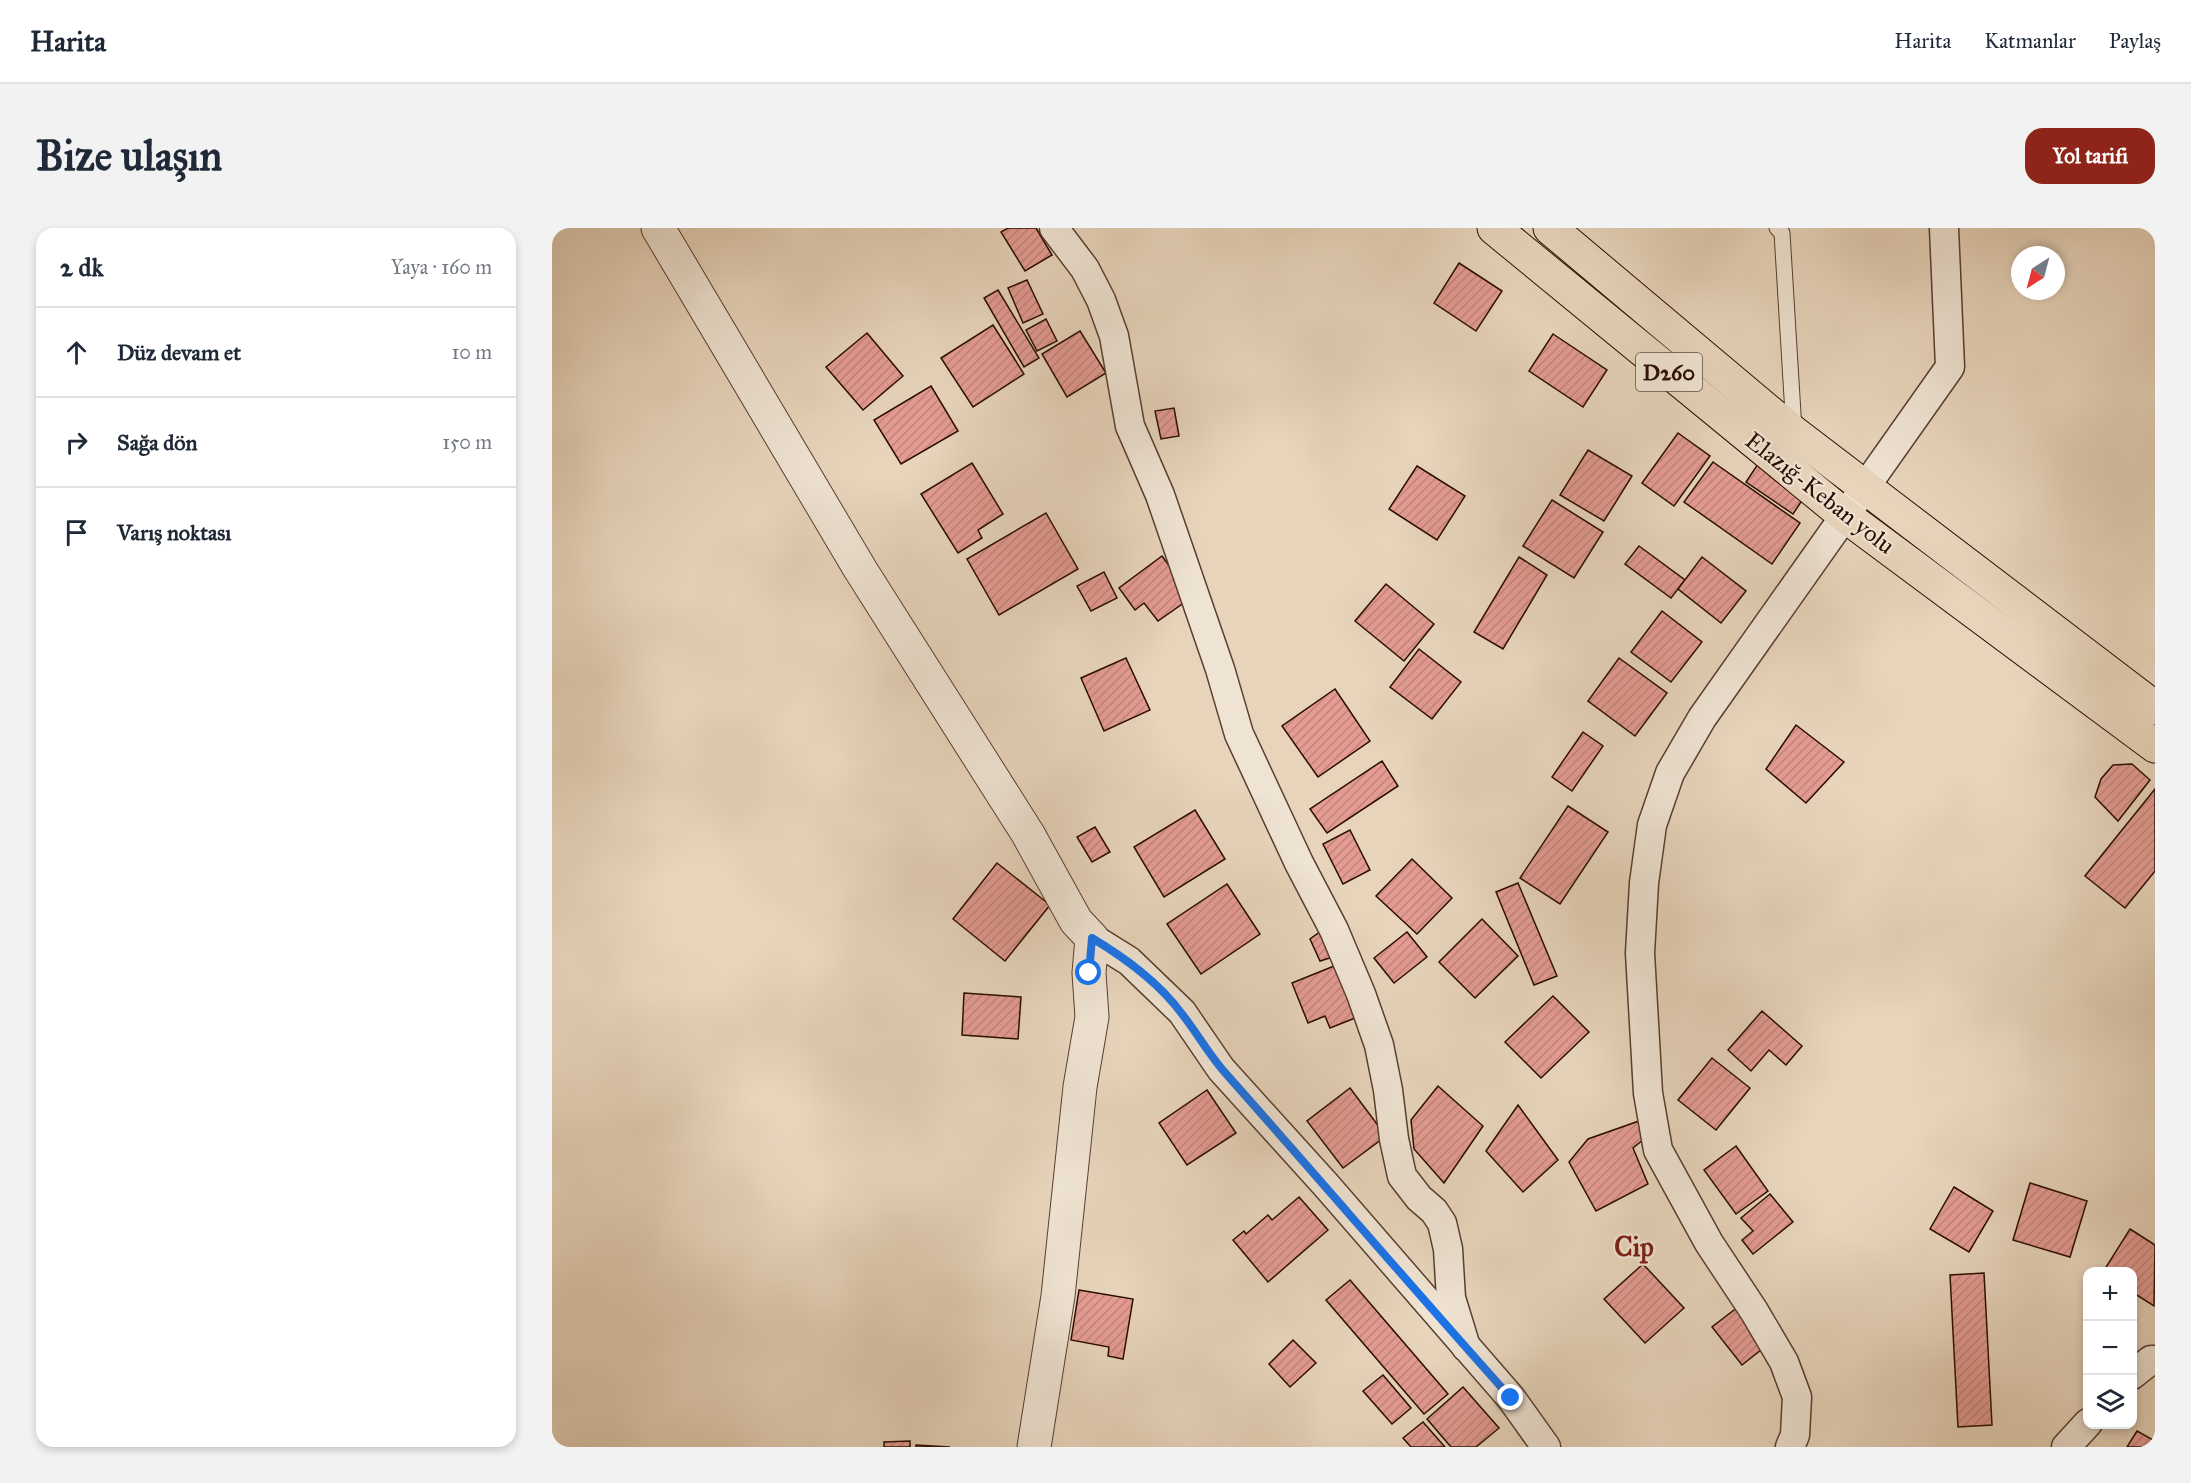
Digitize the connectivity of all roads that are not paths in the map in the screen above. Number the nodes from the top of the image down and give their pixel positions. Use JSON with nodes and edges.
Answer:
{"nodes":[{"id":1,"x":658,"y":228,"type":"edge"},
{"id":2,"x":1054,"y":228,"type":"edge"},
{"id":3,"x":1494,"y":228,"type":"edge"},
{"id":4,"x":1550,"y":228,"type":"edge"},
{"id":5,"x":1777,"y":228,"type":"edge"},
{"id":6,"x":1944,"y":228,"type":"edge"},
{"id":7,"x":1794,"y":433,"type":"junction"},
{"id":8,"x":1866,"y":487,"type":"junction"},
{"id":9,"x":1844,"y":515,"type":"junction"},
{"id":10,"x":2155,"y":708,"type":"edge"},
{"id":11,"x":2155,"y":746,"type":"edge"},
{"id":12,"x":1092,"y":938,"type":"junction"},
{"id":13,"x":1466,"y":1347,"type":"junction"},
{"id":14,"x":2155,"y":1360,"type":"edge"},
{"id":15,"x":2137,"y":1372,"type":"edge"},
{"id":16,"x":2083,"y":1429,"type":"edge"},
{"id":17,"x":1034,"y":1447,"type":"edge"},
{"id":18,"x":1546,"y":1447,"type":"edge"},
{"id":19,"x":1790,"y":1447,"type":"edge"},
{"id":20,"x":2066,"y":1447,"type":"edge"}],
"edges":[{"from":1,"to":12,"type":"street"},
{"from":2,"to":13,"type":"street"},
{"from":3,"to":9,"type":"highway","name":"Elazığ-Keban yolu","number":"D260"},
{"from":4,"to":7,"type":"highway","name":"Elazığ-Keban yolu","number":"D260"},
{"from":5,"to":7,"type":"lane"},
{"from":6,"to":8,"type":"street"},
{"from":7,"to":8,"type":"highway","name":"Elazığ-Keban yolu","number":"D260"},
{"from":8,"to":9,"type":"street"},
{"from":8,"to":10,"type":"highway","name":"Elazığ-Keban yolu","number":"D260"},
{"from":9,"to":11,"type":"highway","name":"Elazığ-Keban yolu","number":"D260"},
{"from":9,"to":19,"type":"street"},
{"from":12,"to":13,"type":"street"},
{"from":12,"to":17,"type":"street"},
{"from":13,"to":18,"type":"street"},
{"from":14,"to":15,"type":"street"},
{"from":16,"to":20,"type":"street"}]}
